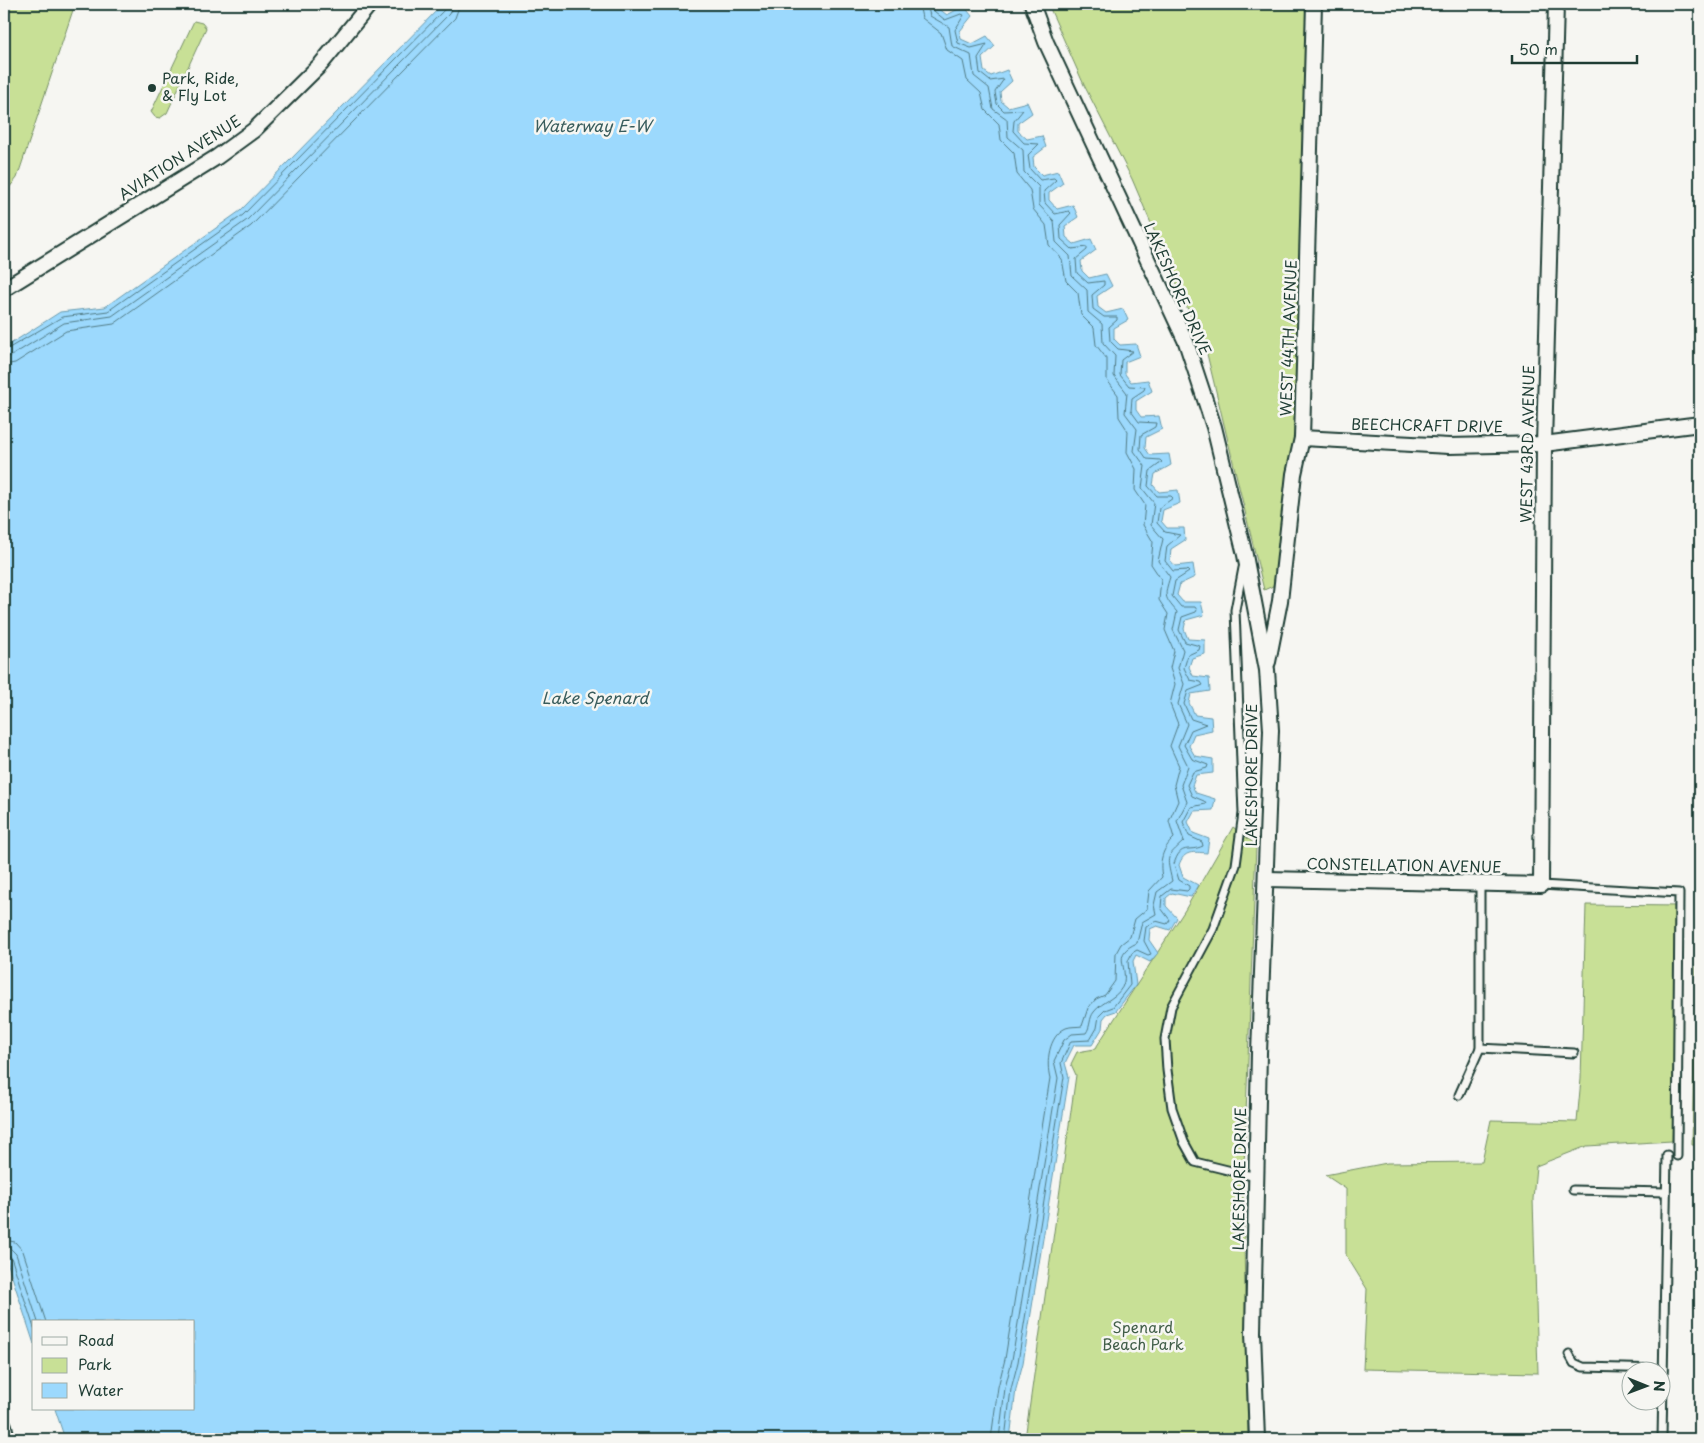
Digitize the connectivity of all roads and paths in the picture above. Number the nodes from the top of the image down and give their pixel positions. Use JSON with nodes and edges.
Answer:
{"nodes":[{"id":1,"x":370,"y":4,"type":"edge"},
{"id":2,"x":1032,"y":4,"type":"edge"},
{"id":3,"x":1314,"y":4,"type":"edge"},
{"id":4,"x":1556,"y":4,"type":"edge"},
{"id":5,"x":4,"y":289,"type":"edge"},
{"id":6,"x":1700,"y":424,"type":"edge"},
{"id":7,"x":1302,"y":438,"type":"junction"},
{"id":8,"x":1544,"y":444,"type":"junction"},
{"id":9,"x":1245,"y":555,"type":"junction"},
{"id":10,"x":1267,"y":670,"type":"junction"},
{"id":11,"x":1267,"y":880,"type":"junction"},
{"id":12,"x":1480,"y":884,"type":"junction"},
{"id":13,"x":1541,"y":885,"type":"junction"},
{"id":14,"x":1480,"y":1048,"type":"junction"},
{"id":15,"x":1574,"y":1053,"type":"dead end"},
{"id":16,"x":1459,"y":1096,"type":"dead end"},
{"id":17,"x":1667,"y":1155,"type":"dead end"},
{"id":18,"x":1677,"y":1156,"type":"dead end"},
{"id":19,"x":1256,"y":1177,"type":"junction"},
{"id":20,"x":1573,"y":1190,"type":"dead end"},
{"id":21,"x":1666,"y":1192,"type":"junction"},
{"id":22,"x":1569,"y":1354,"type":"dead end"},
{"id":23,"x":1663,"y":1360,"type":"edge"},
{"id":24,"x":1622,"y":1368,"type":"edge"},
{"id":25,"x":1662,"y":1410,"type":"edge"},
{"id":26,"x":4,"y":1426,"type":"edge"},
{"id":27,"x":7,"y":1439,"type":"edge"},
{"id":28,"x":1256,"y":1439,"type":"edge"},
{"id":29,"x":1662,"y":1439,"type":"edge"}],
"edges":[{"from":1,"to":5,"type":"street","name":"AVIATION AVENUE"},
{"from":2,"to":9,"type":"street","name":"LAKESHORE DRIVE"},
{"from":3,"to":7,"type":"street","name":"WEST 44TH AVENUE"},
{"from":4,"to":8,"type":"street","name":"WEST 43RD AVENUE"},
{"from":6,"to":8,"type":"street","name":"BEECHCRAFT DRIVE"},
{"from":7,"to":8,"type":"street","name":"BEECHCRAFT DRIVE"},
{"from":7,"to":10,"type":"street","name":"WEST 44TH AVENUE"},
{"from":8,"to":13,"type":"street","name":"WEST 43RD AVENUE"},
{"from":9,"to":10,"type":"street","name":"LAKESHORE DRIVE"},
{"from":9,"to":19,"type":"lane"},
{"from":10,"to":11,"type":"street","name":"LAKESHORE DRIVE"},
{"from":11,"to":12,"type":"street","name":"CONSTELLATION AVENUE"},
{"from":11,"to":19,"type":"street","name":"LAKESHORE DRIVE"},
{"from":12,"to":13,"type":"street","name":"CONSTELLATION AVENUE"},
{"from":12,"to":14,"type":"lane"},
{"from":13,"to":18,"type":"lane"},
{"from":14,"to":15,"type":"lane"},
{"from":14,"to":16,"type":"lane"},
{"from":17,"to":21,"type":"lane"},
{"from":19,"to":28,"type":"street","name":"LAKESHORE DRIVE"},
{"from":20,"to":21,"type":"lane"},
{"from":21,"to":23,"type":"lane"},
{"from":22,"to":24,"type":"lane"},
{"from":25,"to":29,"type":"lane"},
{"from":26,"to":27,"type":"street"}]}
